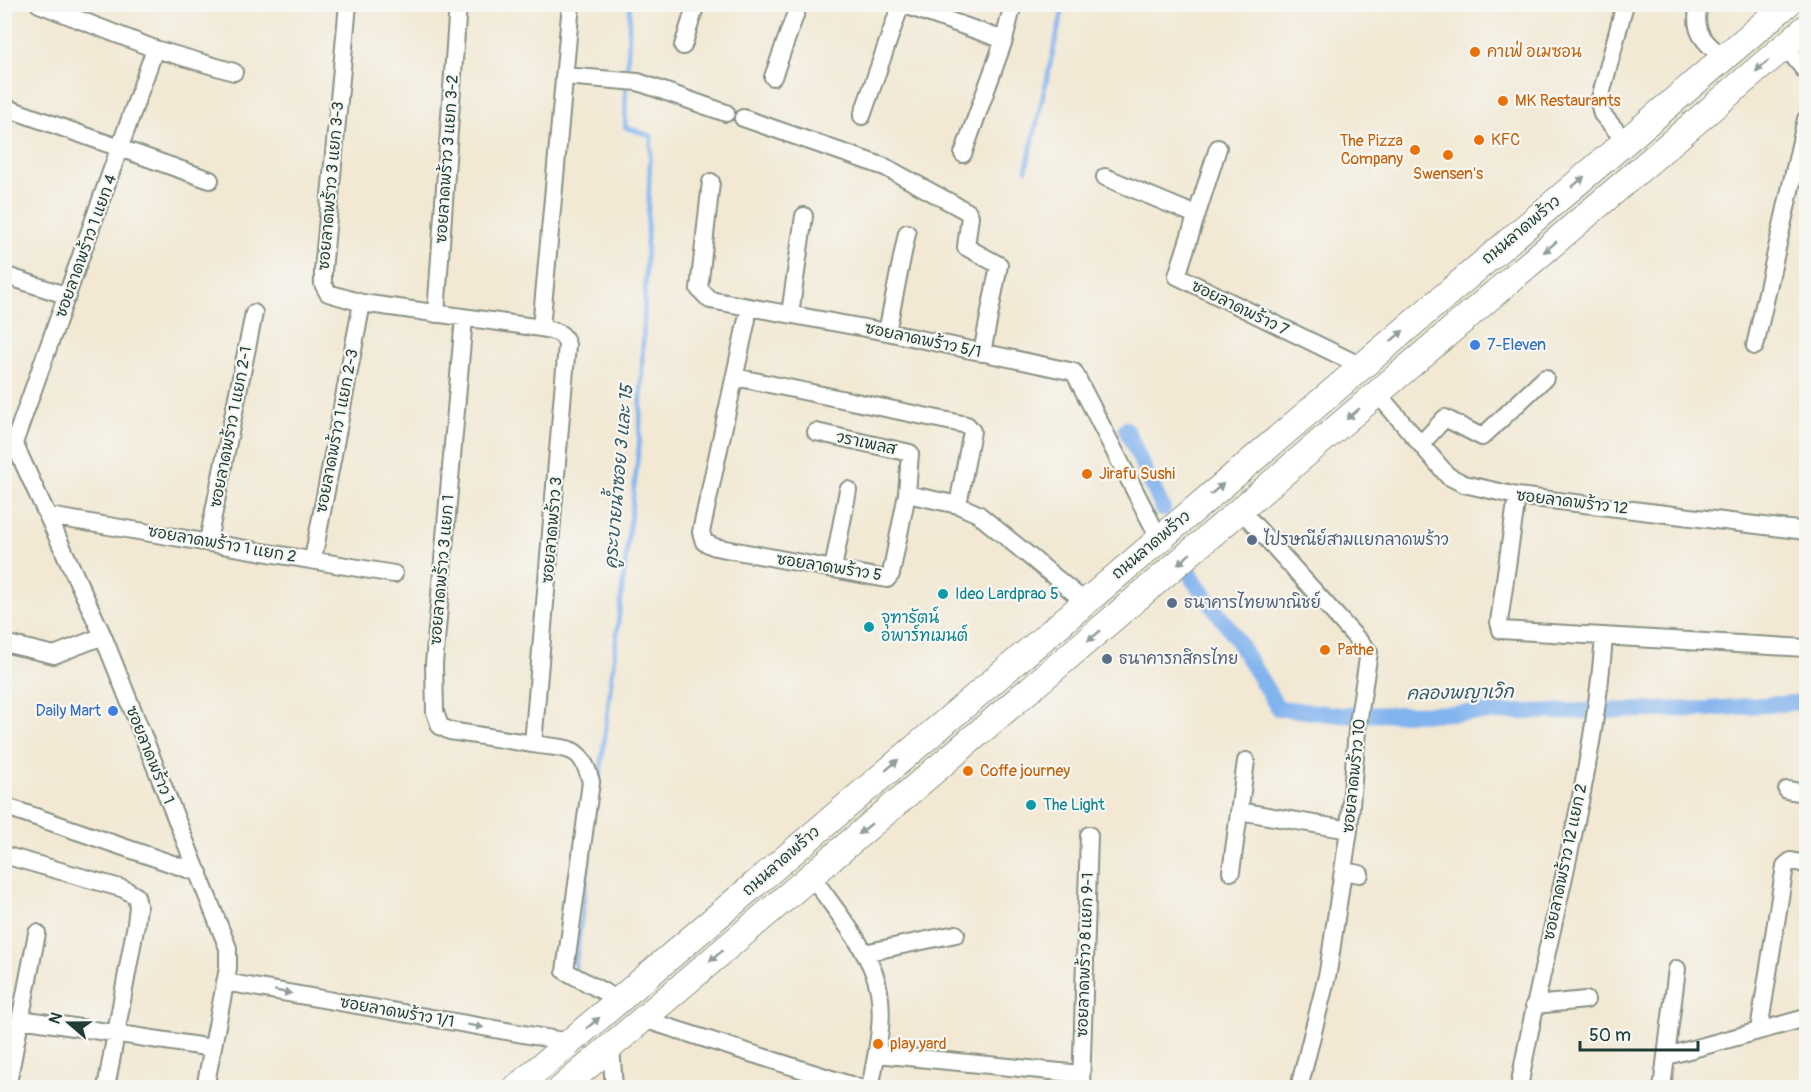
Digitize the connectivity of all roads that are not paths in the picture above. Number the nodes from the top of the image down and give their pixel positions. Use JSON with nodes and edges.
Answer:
{"nodes":[{"id":1,"x":39,"y":4,"type":"edge"},
{"id":2,"x":348,"y":4,"type":"edge"},
{"id":3,"x":458,"y":4,"type":"edge"},
{"id":4,"x":571,"y":4,"type":"edge"},
{"id":5,"x":696,"y":4,"type":"edge"},
{"id":6,"x":798,"y":4,"type":"edge"},
{"id":7,"x":901,"y":4,"type":"edge"},
{"id":8,"x":1013,"y":4,"type":"edge"},
{"id":9,"x":1625,"y":4,"type":"edge"},
{"id":10,"x":1699,"y":4,"type":"edge"},
{"id":11,"x":1787,"y":4,"type":"edge"},
{"id":12,"x":1806,"y":28,"type":"edge"},
{"id":13,"x":1004,"y":40,"type":"junction"},
{"id":14,"x":683,"y":46,"type":"dead end"},
{"id":15,"x":1785,"y":46,"type":"junction"},
{"id":16,"x":155,"y":49,"type":"junction"},
{"id":17,"x":1724,"y":58,"type":"junction"},
{"id":18,"x":234,"y":72,"type":"dead end"},
{"id":19,"x":1806,"y":72,"type":"edge"},
{"id":20,"x":564,"y":76,"type":"junction"},
{"id":21,"x":773,"y":77,"type":"dead end"},
{"id":22,"x":4,"y":106,"type":"edge"},
{"id":23,"x":726,"y":113,"type":"dead end"},
{"id":24,"x":862,"y":116,"type":"dead end"},
{"id":25,"x":743,"y":118,"type":"dead end"},
{"id":26,"x":1806,"y":119,"type":"edge"},
{"id":27,"x":1626,"y":142,"type":"junction"},
{"id":28,"x":121,"y":148,"type":"junction"},
{"id":29,"x":1218,"y":148,"type":"dead end"},
{"id":30,"x":963,"y":154,"type":"dead end"},
{"id":31,"x":1105,"y":177,"type":"dead end"},
{"id":32,"x":210,"y":180,"type":"dead end"},
{"id":33,"x":711,"y":182,"type":"dead end"},
{"id":34,"x":1196,"y":215,"type":"junction"},
{"id":35,"x":804,"y":216,"type":"dead end"},
{"id":36,"x":907,"y":233,"type":"dead end"},
{"id":37,"x":4,"y":275,"type":"edge"},
{"id":38,"x":68,"y":296,"type":"junction"},
{"id":39,"x":362,"y":303,"type":"junction"},
{"id":40,"x":254,"y":313,"type":"dead end"},
{"id":41,"x":436,"y":314,"type":"junction"},
{"id":42,"x":790,"y":314,"type":"junction"},
{"id":43,"x":464,"y":318,"type":"junction"},
{"id":44,"x":747,"y":319,"type":"dead end"},
{"id":45,"x":542,"y":328,"type":"junction"},
{"id":46,"x":887,"y":332,"type":"junction"},
{"id":47,"x":1755,"y":346,"type":"dead end"},
{"id":48,"x":982,"y":352,"type":"junction"},
{"id":49,"x":1361,"y":366,"type":"junction"},
{"id":50,"x":735,"y":377,"type":"junction"},
{"id":51,"x":1545,"y":378,"type":"dead end"},
{"id":52,"x":1377,"y":393,"type":"junction"},
{"id":53,"x":816,"y":432,"type":"dead end"},
{"id":54,"x":9,"y":441,"type":"edge"},
{"id":55,"x":1421,"y":444,"type":"junction"},
{"id":56,"x":848,"y":490,"type":"dead end"},
{"id":57,"x":907,"y":494,"type":"junction"},
{"id":58,"x":1517,"y":496,"type":"junction"},
{"id":59,"x":958,"y":505,"type":"junction"},
{"id":60,"x":1241,"y":510,"type":"junction"},
{"id":61,"x":49,"y":516,"type":"junction"},
{"id":62,"x":1806,"y":531,"type":"edge"},
{"id":63,"x":1160,"y":538,"type":"junction"},
{"id":64,"x":208,"y":541,"type":"junction"},
{"id":65,"x":313,"y":559,"type":"junction"},
{"id":66,"x":833,"y":569,"type":"junction"},
{"id":67,"x":1117,"y":573,"type":"junction"},
{"id":68,"x":394,"y":574,"type":"dead end"},
{"id":69,"x":1138,"y":598,"type":"junction"},
{"id":70,"x":1084,"y":601,"type":"junction"},
{"id":71,"x":1050,"y":630,"type":"junction"},
{"id":72,"x":103,"y":636,"type":"junction"},
{"id":73,"x":1604,"y":636,"type":"junction"},
{"id":74,"x":4,"y":643,"type":"edge"},
{"id":75,"x":1806,"y":648,"type":"edge"},
{"id":76,"x":1070,"y":656,"type":"junction"},
{"id":77,"x":533,"y":744,"type":"junction"},
{"id":78,"x":1246,"y":761,"type":"dead end"},
{"id":79,"x":1787,"y":790,"type":"dead end"},
{"id":80,"x":1806,"y":793,"type":"edge"},
{"id":81,"x":4,"y":806,"type":"edge"},
{"id":82,"x":1239,"y":811,"type":"junction"},
{"id":83,"x":1349,"y":830,"type":"junction"},
{"id":84,"x":1089,"y":835,"type":"dead end"},
{"id":85,"x":4,"y":855,"type":"edge"},
{"id":86,"x":1806,"y":864,"type":"edge"},
{"id":87,"x":1343,"y":871,"type":"junction"},
{"id":88,"x":1231,"y":872,"type":"dead end"},
{"id":89,"x":199,"y":873,"type":"junction"},
{"id":90,"x":1360,"y":874,"type":"dead end"},
{"id":91,"x":811,"y":875,"type":"junction"},
{"id":92,"x":37,"y":933,"type":"dead end"},
{"id":93,"x":956,"y":934,"type":"dead end"},
{"id":94,"x":864,"y":953,"type":"junction"},
{"id":95,"x":1677,"y":969,"type":"dead end"},
{"id":96,"x":225,"y":982,"type":"junction"},
{"id":97,"x":619,"y":1000,"type":"junction"},
{"id":98,"x":1586,"y":1000,"type":"dead end"},
{"id":99,"x":1534,"y":1005,"type":"junction"},
{"id":100,"x":643,"y":1018,"type":"junction"},
{"id":101,"x":1806,"y":1018,"type":"edge"},
{"id":102,"x":21,"y":1019,"type":"junction"},
{"id":103,"x":1759,"y":1030,"type":"junction"},
{"id":104,"x":115,"y":1035,"type":"junction"},
{"id":105,"x":569,"y":1042,"type":"junction"},
{"id":106,"x":611,"y":1046,"type":"junction"},
{"id":107,"x":212,"y":1048,"type":"junction"},
{"id":108,"x":877,"y":1054,"type":"junction"},
{"id":109,"x":1667,"y":1056,"type":"junction"},
{"id":110,"x":1081,"y":1081,"type":"edge"},
{"id":111,"x":7,"y":1088,"type":"edge"},
{"id":112,"x":106,"y":1088,"type":"edge"},
{"id":113,"x":205,"y":1088,"type":"edge"},
{"id":114,"x":516,"y":1088,"type":"edge"},
{"id":115,"x":562,"y":1088,"type":"edge"},
{"id":116,"x":614,"y":1088,"type":"edge"},
{"id":117,"x":860,"y":1088,"type":"edge"},
{"id":118,"x":870,"y":1088,"type":"edge"},
{"id":119,"x":1299,"y":1088,"type":"edge"},
{"id":120,"x":1519,"y":1088,"type":"edge"},
{"id":121,"x":1662,"y":1088,"type":"edge"}],
"edges":[{"from":1,"to":16,"type":"street"},
{"from":2,"to":39,"type":"street","name":"ซอยลาดพร้าว 3 แยก 3-3"},
{"from":3,"to":41,"type":"street","name":"ซอยลาดพร้าว 3 แยก 3-2"},
{"from":4,"to":20,"type":"street"},
{"from":5,"to":14,"type":"street"},
{"from":6,"to":21,"type":"street"},
{"from":7,"to":13,"type":"street"},
{"from":7,"to":24,"type":"street"},
{"from":8,"to":13,"type":"street"},
{"from":9,"to":27,"type":"street"},
{"from":10,"to":17,"type":"street"},
{"from":11,"to":17,"type":"main road","name":"ถนนลาดพร้าว"},
{"from":12,"to":15,"type":"main road","name":"ถนนลาดพร้าว"},
{"from":13,"to":30,"type":"street"},
{"from":15,"to":19,"type":"street"},
{"from":15,"to":52,"type":"main road","name":"ถนนลาดพร้าว","one_way":true},
{"from":16,"to":18,"type":"street"},
{"from":16,"to":28,"type":"street","name":"ซอยลาดพร้าว 1 แยก 4"},
{"from":17,"to":27,"type":"main road","name":"ถนนลาดพร้าว"},
{"from":20,"to":23,"type":"street"},
{"from":20,"to":45,"type":"street"},
{"from":22,"to":28,"type":"street"},
{"from":25,"to":48,"type":"street"},
{"from":26,"to":47,"type":"street"},
{"from":49,"to":27,"type":"main road","name":"ถนนลาดพร้าว","one_way":true},
{"from":28,"to":32,"type":"street"},
{"from":28,"to":38,"type":"street","name":"ซอยลาดพร้าว 1 แยก 4"},
{"from":29,"to":34,"type":"street","name":"ซอยลาดพร้าว 7"},
{"from":31,"to":34,"type":"street"},
{"from":33,"to":42,"type":"street","name":"ซอยลาดพร้าว 5/1"},
{"from":34,"to":49,"type":"street","name":"ซอยลาดพร้าว 7"},
{"from":35,"to":42,"type":"street"},
{"from":36,"to":46,"type":"street"},
{"from":37,"to":38,"type":"street"},
{"from":38,"to":54,"type":"street","name":"ซอยลาดพร้าว 1 แยก 4"},
{"from":39,"to":41,"type":"street","name":"ซอยลาดพร้าว 3 แยก 3-3"},
{"from":39,"to":65,"type":"street","name":"ซอยลาดพร้าว 1 แยก 2-3"},
{"from":40,"to":64,"type":"street","name":"ซอยลาดพร้าว 1 แยก 2-1"},
{"from":41,"to":43,"type":"street","name":"ซอยลาดพร้าว 3 แยก 3-3"},
{"from":42,"to":46,"type":"street","name":"ซอยลาดพร้าว 5/1"},
{"from":43,"to":45,"type":"street","name":"ซอยลาดพร้าว 3 แยก 3-3"},
{"from":43,"to":77,"type":"street","name":"ซอยลาดพร้าว 3 แยก 1"},
{"from":44,"to":50,"type":"street","name":"ซอยลาดพร้าว 5"},
{"from":45,"to":77,"type":"street","name":"ซอยลาดพร้าว 3"},
{"from":46,"to":48,"type":"street","name":"ซอยลาดพร้าว 5/1"},
{"from":48,"to":63,"type":"street","name":"ซอยลาดพร้าว 5/1"},
{"from":63,"to":49,"type":"main road","name":"ถนนลาดพร้าว","one_way":true},
{"from":50,"to":59,"type":"street"},
{"from":50,"to":66,"type":"street","name":"ซอยลาดพร้าว 5"},
{"from":51,"to":55,"type":"street"},
{"from":52,"to":55,"type":"street","name":"ซอยลาดพร้าว 12"},
{"from":52,"to":60,"type":"main road","name":"ถนนลาดพร้าว","one_way":true},
{"from":53,"to":57,"type":"street","name":"วราเพลส"},
{"from":54,"to":61,"type":"street","name":"ซอยลาดพร้าว 1"},
{"from":55,"to":58,"type":"street","name":"ซอยลาดพร้าว 12"},
{"from":56,"to":66,"type":"street"},
{"from":57,"to":59,"type":"street"},
{"from":57,"to":66,"type":"street","name":"ซอยลาดพร้าว 5"},
{"from":58,"to":62,"type":"street","name":"ซอยลาดพร้าว 12"},
{"from":58,"to":73,"type":"street"},
{"from":59,"to":70,"type":"street"},
{"from":60,"to":69,"type":"main road","name":"ถนนลาดพร้าว","one_way":true},
{"from":60,"to":83,"type":"street","name":"ซอยลาดพร้าว 10"},
{"from":61,"to":64,"type":"street","name":"ซอยลาดพร้าว 1 แยก 2"},
{"from":61,"to":72,"type":"street","name":"ซอยลาดพร้าว 1"},
{"from":63,"to":67,"type":"main road","name":"ถนนลาดพร้าว"},
{"from":64,"to":65,"type":"street","name":"ซอยลาดพร้าว 1 แยก 2"},
{"from":65,"to":68,"type":"street","name":"ซอยลาดพร้าว 1 แยก 2"},
{"from":67,"to":69,"type":"main road"},
{"from":67,"to":70,"type":"main road","name":"ถนนลาดพร้าว"},
{"from":69,"to":76,"type":"main road","name":"ถนนลาดพร้าว","one_way":true},
{"from":70,"to":71,"type":"main road","name":"ถนนลาดพร้าว"},
{"from":71,"to":76,"type":"main road"},
{"from":97,"to":71,"type":"main road","name":"ถนนลาดพร้าว","one_way":true},
{"from":72,"to":74,"type":"street"},
{"from":72,"to":89,"type":"street","name":"ซอยลาดพร้าว 1"},
{"from":73,"to":75,"type":"street"},
{"from":73,"to":99,"type":"street","name":"ซอยลาดพร้าว 12 แยก 2"},
{"from":76,"to":91,"type":"main road","name":"ถนนลาดพร้าว","one_way":true},
{"from":77,"to":97,"type":"street"},
{"from":78,"to":82,"type":"street"},
{"from":79,"to":80,"type":"street"},
{"from":81,"to":89,"type":"street"},
{"from":82,"to":83,"type":"street"},
{"from":82,"to":88,"type":"street"},
{"from":83,"to":87,"type":"street","name":"ซอยลาดพร้าว 10"},
{"from":84,"to":110,"type":"street","name":"ซอยลาดพร้าว 8 แยก 9-1"},
{"from":85,"to":104,"type":"street"},
{"from":86,"to":103,"type":"street"},
{"from":87,"to":90,"type":"street"},
{"from":87,"to":119,"type":"street","name":"ซอยลาดพร้าว 10"},
{"from":89,"to":96,"type":"street","name":"ซอยลาดพร้าว 1"},
{"from":91,"to":94,"type":"street"},
{"from":91,"to":100,"type":"main road","name":"ถนนลาดพร้าว","one_way":true},
{"from":92,"to":102,"type":"street"},
{"from":93,"to":94,"type":"street"},
{"from":94,"to":108,"type":"street"},
{"from":95,"to":109,"type":"street"},
{"from":96,"to":105,"type":"street","name":"ซอยลาดพร้าว 1/1","one_way":true},
{"from":96,"to":107,"type":"street","name":"ซอยลาดพร้าว 1"},
{"from":105,"to":97,"type":"main road","name":"ถนนลาดพร้าว","one_way":true},
{"from":98,"to":99,"type":"street"},
{"from":99,"to":120,"type":"street","name":"ซอยลาดพร้าว 12 แยก 2"},
{"from":100,"to":106,"type":"main road","name":"ถนนลาดพร้าว"},
{"from":100,"to":117,"type":"street"},
{"from":101,"to":103,"type":"street"},
{"from":102,"to":104,"type":"street"},
{"from":102,"to":111,"type":"street"},
{"from":103,"to":109,"type":"street"},
{"from":104,"to":107,"type":"street"},
{"from":104,"to":112,"type":"street"},
{"from":105,"to":114,"type":"main road","name":"ถนนลาดพร้าว"},
{"from":106,"to":115,"type":"main road","name":"ถนนลาดพร้าว"},
{"from":106,"to":116,"type":"street"},
{"from":107,"to":113,"type":"street","name":"ซอยลาดพร้าว 1"},
{"from":108,"to":110,"type":"street"},
{"from":108,"to":118,"type":"street"},
{"from":109,"to":121,"type":"street"}]}
